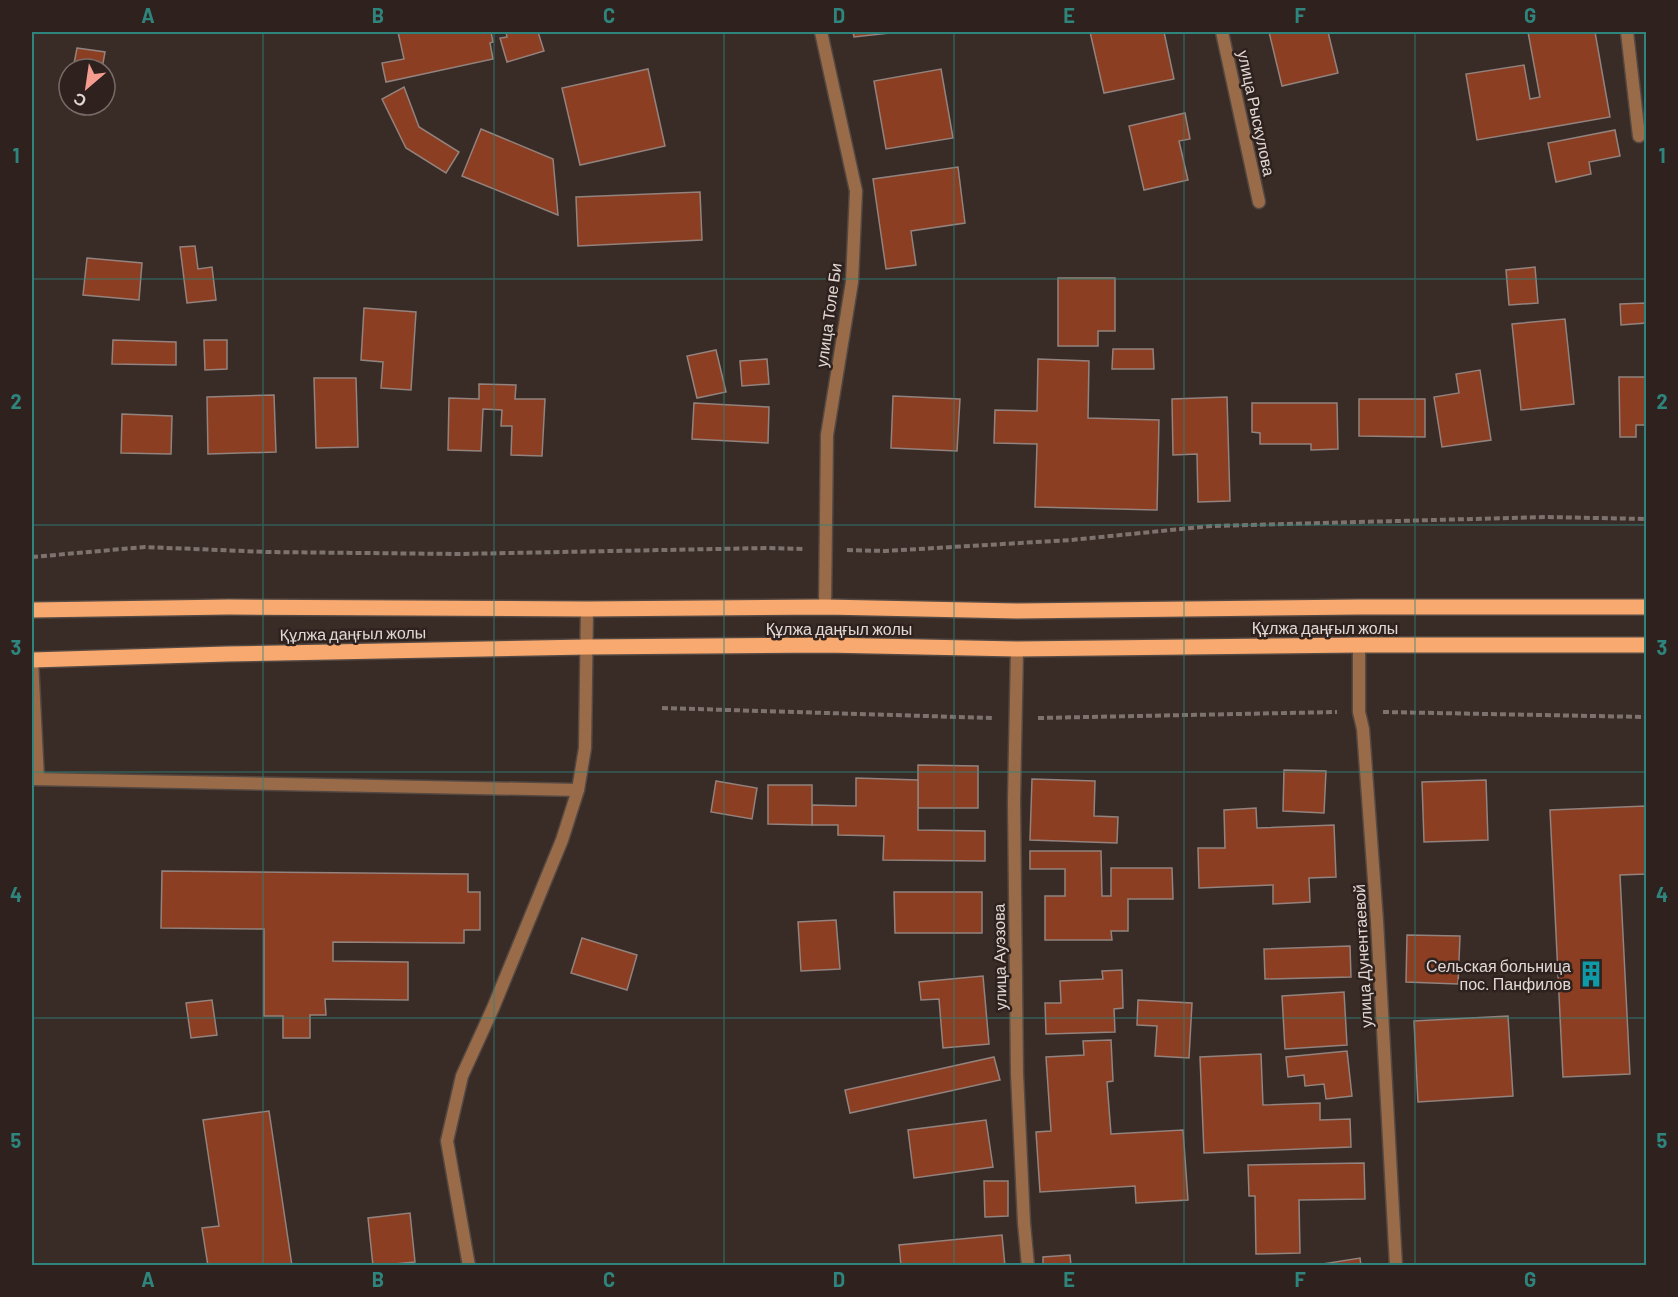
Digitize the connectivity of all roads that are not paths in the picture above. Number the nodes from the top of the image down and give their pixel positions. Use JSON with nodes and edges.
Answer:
{"nodes":[{"id":1,"x":821,"y":32,"type":"edge"},
{"id":2,"x":1222,"y":32,"type":"edge"},
{"id":3,"x":1627,"y":32,"type":"edge"},
{"id":4,"x":1639,"y":136,"type":"dead end"},
{"id":5,"x":1259,"y":202,"type":"dead end"},
{"id":6,"x":825,"y":607,"type":"junction"},
{"id":7,"x":1647,"y":607,"type":"edge"},
{"id":8,"x":587,"y":609,"type":"junction"},
{"id":9,"x":32,"y":610,"type":"edge"},
{"id":10,"x":1359,"y":645,"type":"junction"},
{"id":11,"x":1647,"y":645,"type":"edge"},
{"id":12,"x":587,"y":647,"type":"junction"},
{"id":13,"x":1017,"y":648,"type":"junction"},
{"id":14,"x":32,"y":660,"type":"edge"},
{"id":15,"x":35,"y":779,"type":"edge"},
{"id":16,"x":578,"y":789,"type":"junction"},
{"id":17,"x":469,"y":1266,"type":"edge"},
{"id":18,"x":1028,"y":1266,"type":"edge"},
{"id":19,"x":1396,"y":1266,"type":"edge"}],
"edges":[{"from":1,"to":6,"type":"street","name":"улица Толе Би"},
{"from":2,"to":5,"type":"street","name":"улица Рыскулова"},
{"from":3,"to":4,"type":"street"},
{"from":6,"to":7,"type":"main road","name":"Құлжа даңғыл жолы"},
{"from":6,"to":8,"type":"main road","name":"Құлжа даңғыл жолы"},
{"from":8,"to":9,"type":"main road","name":"Құлжа даңғыл жолы"},
{"from":8,"to":12,"type":"street"},
{"from":10,"to":11,"type":"main road","name":"Құлжа даңғыл жолы"},
{"from":10,"to":13,"type":"main road","name":"Құлжа даңғыл жолы"},
{"from":10,"to":19,"type":"street","name":"улица Дунентаевой"},
{"from":12,"to":13,"type":"main road","name":"Құлжа даңғыл жолы"},
{"from":12,"to":14,"type":"main road","name":"Құлжа даңғыл жолы"},
{"from":12,"to":16,"type":"street"},
{"from":13,"to":18,"type":"street","name":"улица Ауэзова"},
{"from":14,"to":15,"type":"street"},
{"from":15,"to":16,"type":"street"},
{"from":16,"to":17,"type":"street"}]}
